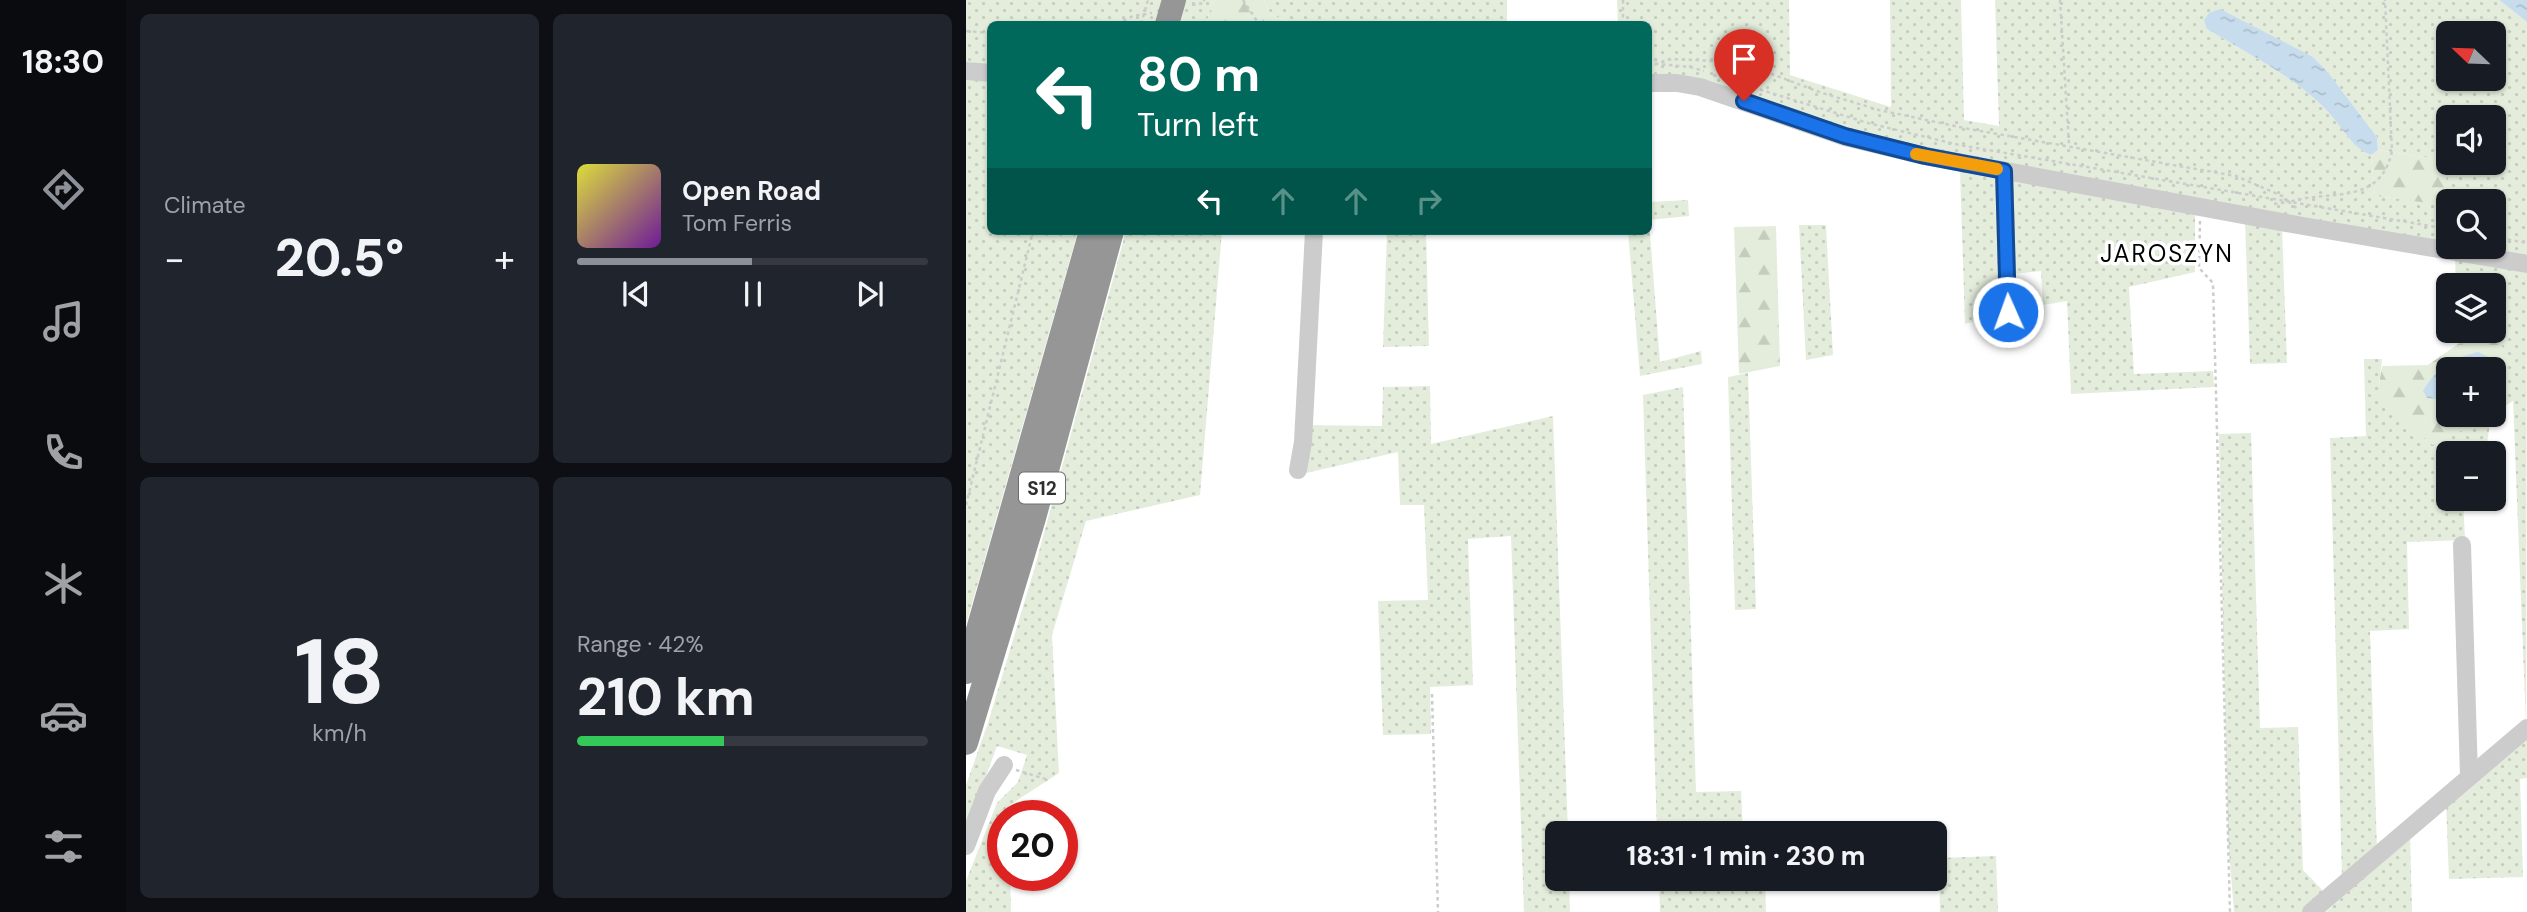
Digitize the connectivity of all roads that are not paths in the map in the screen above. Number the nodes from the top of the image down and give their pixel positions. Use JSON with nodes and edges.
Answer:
{"nodes":[{"id":1,"x":1156,"y":0,"type":"edge"},
{"id":2,"x":1174,"y":0,"type":"edge"},
{"id":3,"x":1151,"y":21,"type":"edge"},
{"id":4,"x":1168,"y":21,"type":"edge"},
{"id":5,"x":966,"y":71,"type":"edge"},
{"id":6,"x":987,"y":73,"type":"edge"},
{"id":7,"x":1652,"y":83,"type":"edge"},
{"id":8,"x":2004,"y":171,"type":"junction"},
{"id":9,"x":1090,"y":235,"type":"edge"},
{"id":10,"x":1111,"y":235,"type":"edge"},
{"id":11,"x":1314,"y":235,"type":"edge"},
{"id":12,"x":2527,"y":264,"type":"edge"},
{"id":13,"x":2008,"y":312,"type":"dead end"},
{"id":14,"x":1298,"y":470,"type":"dead end"},
{"id":15,"x":2462,"y":545,"type":"dead end"},
{"id":16,"x":966,"y":672,"type":"edge"},
{"id":17,"x":2527,"y":728,"type":"edge"},
{"id":18,"x":966,"y":743,"type":"edge"},
{"id":19,"x":1004,"y":765,"type":"dead end"},
{"id":20,"x":2469,"y":776,"type":"junction"},
{"id":21,"x":966,"y":846,"type":"edge"},
{"id":22,"x":2311,"y":912,"type":"edge"}],
"edges":[{"from":1,"to":3,"type":"highway"},
{"from":2,"to":4,"type":"highway","bridge":true},
{"from":5,"to":6,"type":"street"},
{"from":7,"to":8,"type":"street"},
{"from":8,"to":12,"type":"street"},
{"from":8,"to":13,"type":"street"},
{"from":9,"to":16,"type":"highway","number":"S12"},
{"from":10,"to":18,"type":"highway","number":"S12"},
{"from":11,"to":14,"type":"street"},
{"from":15,"to":20,"type":"street"},
{"from":17,"to":20,"type":"street"},
{"from":19,"to":21,"type":"street"},
{"from":20,"to":22,"type":"street"}]}
